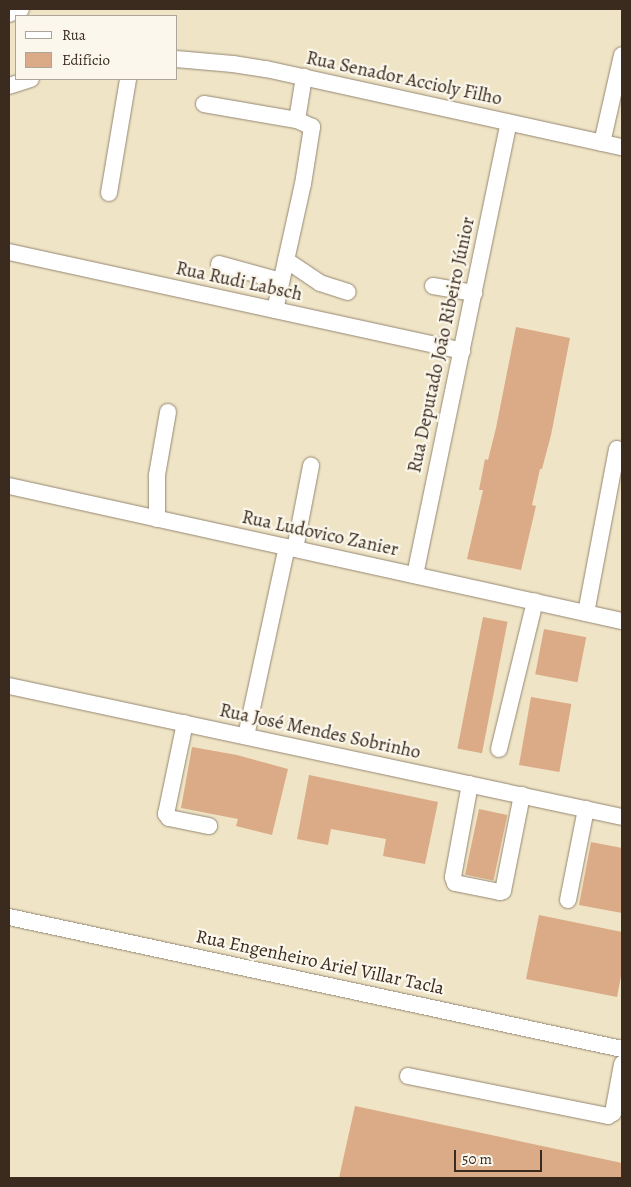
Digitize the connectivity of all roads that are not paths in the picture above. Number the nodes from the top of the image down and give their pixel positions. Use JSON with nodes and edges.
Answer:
{"nodes":[{"id":1,"x":22,"y":9,"type":"edge"},
{"id":2,"x":9,"y":14,"type":"edge"},
{"id":3,"x":622,"y":55,"type":"edge"},
{"id":4,"x":178,"y":60,"type":"edge"},
{"id":5,"x":304,"y":77,"type":"junction"},
{"id":6,"x":28,"y":80,"type":"edge"},
{"id":7,"x":128,"y":80,"type":"edge"},
{"id":8,"x":9,"y":86,"type":"edge"},
{"id":9,"x":204,"y":104,"type":"dead end"},
{"id":10,"x":297,"y":120,"type":"junction"},
{"id":11,"x":509,"y":122,"type":"junction"},
{"id":12,"x":602,"y":143,"type":"junction"},
{"id":13,"x":622,"y":148,"type":"edge"},
{"id":14,"x":109,"y":193,"type":"dead end"},
{"id":15,"x":9,"y":252,"type":"edge"},
{"id":16,"x":286,"y":260,"type":"junction"},
{"id":17,"x":220,"y":264,"type":"dead end"},
{"id":18,"x":281,"y":281,"type":"junction"},
{"id":19,"x":433,"y":286,"type":"dead end"},
{"id":20,"x":348,"y":292,"type":"dead end"},
{"id":21,"x":474,"y":293,"type":"junction"},
{"id":22,"x":275,"y":310,"type":"junction"},
{"id":23,"x":462,"y":351,"type":"junction"},
{"id":24,"x":168,"y":412,"type":"dead end"},
{"id":25,"x":617,"y":449,"type":"dead end"},
{"id":26,"x":312,"y":466,"type":"dead end"},
{"id":27,"x":9,"y":486,"type":"edge"},
{"id":28,"x":157,"y":519,"type":"junction"},
{"id":29,"x":291,"y":548,"type":"junction"},
{"id":30,"x":414,"y":575,"type":"junction"},
{"id":31,"x":535,"y":602,"type":"junction"},
{"id":32,"x":586,"y":613,"type":"junction"},
{"id":33,"x":622,"y":621,"type":"edge"},
{"id":34,"x":9,"y":686,"type":"edge"},
{"id":35,"x":185,"y":723,"type":"junction"},
{"id":36,"x":246,"y":736,"type":"junction"},
{"id":37,"x":500,"y":749,"type":"dead end"},
{"id":38,"x":470,"y":784,"type":"junction"},
{"id":39,"x":522,"y":795,"type":"junction"},
{"id":40,"x":586,"y":809,"type":"junction"},
{"id":41,"x":622,"y":816,"type":"edge"},
{"id":42,"x":209,"y":826,"type":"dead end"},
{"id":43,"x":568,"y":900,"type":"dead end"},
{"id":44,"x":9,"y":917,"type":"edge"},
{"id":45,"x":622,"y":1048,"type":"edge"},
{"id":46,"x":622,"y":1064,"type":"edge"},
{"id":47,"x":408,"y":1076,"type":"dead end"}],
"edges":[{"from":1,"to":2,"type":"street"},
{"from":3,"to":12,"type":"street"},
{"from":4,"to":5,"type":"street","name":"Rua Senador Accioly Filho"},
{"from":5,"to":10,"type":"street"},
{"from":5,"to":11,"type":"street","name":"Rua Senador Accioly Filho"},
{"from":6,"to":8,"type":"street"},
{"from":7,"to":14,"type":"street"},
{"from":9,"to":10,"type":"street"},
{"from":10,"to":16,"type":"street"},
{"from":11,"to":12,"type":"street","name":"Rua Senador Accioly Filho"},
{"from":11,"to":21,"type":"street","name":"Rua Deputado João Ribeiro Júnior"},
{"from":12,"to":13,"type":"street","name":"Rua Senador Accioly Filho"},
{"from":15,"to":22,"type":"street","name":"Rua Rudi Labsch"},
{"from":16,"to":18,"type":"street"},
{"from":16,"to":20,"type":"street"},
{"from":17,"to":18,"type":"street"},
{"from":18,"to":22,"type":"street"},
{"from":19,"to":21,"type":"street"},
{"from":21,"to":23,"type":"street","name":"Rua Deputado João Ribeiro Júnior"},
{"from":22,"to":23,"type":"street","name":"Rua Rudi Labsch"},
{"from":23,"to":30,"type":"street","name":"Rua Deputado João Ribeiro Júnior"},
{"from":24,"to":28,"type":"street"},
{"from":25,"to":32,"type":"street"},
{"from":26,"to":29,"type":"street"},
{"from":27,"to":28,"type":"street","name":"Rua Ludovico Zanier"},
{"from":28,"to":29,"type":"street","name":"Rua Ludovico Zanier"},
{"from":29,"to":30,"type":"street","name":"Rua Ludovico Zanier"},
{"from":29,"to":36,"type":"street"},
{"from":30,"to":31,"type":"street","name":"Rua Ludovico Zanier"},
{"from":31,"to":32,"type":"street","name":"Rua Ludovico Zanier"},
{"from":31,"to":37,"type":"street"},
{"from":32,"to":33,"type":"street","name":"Rua Ludovico Zanier"},
{"from":34,"to":35,"type":"street","name":"Rua José Mendes Sobrinho"},
{"from":35,"to":36,"type":"street","name":"Rua José Mendes Sobrinho"},
{"from":35,"to":42,"type":"street"},
{"from":36,"to":38,"type":"street","name":"Rua José Mendes Sobrinho"},
{"from":38,"to":39,"type":"street","name":"Rua José Mendes Sobrinho"},
{"from":38,"to":39,"type":"street"},
{"from":39,"to":40,"type":"street","name":"Rua José Mendes Sobrinho"},
{"from":40,"to":41,"type":"street","name":"Rua José Mendes Sobrinho"},
{"from":40,"to":43,"type":"street"},
{"from":44,"to":45,"type":"street","name":"Rua Engenheiro Ariel Villar Tacla"},
{"from":46,"to":47,"type":"street"}]}
